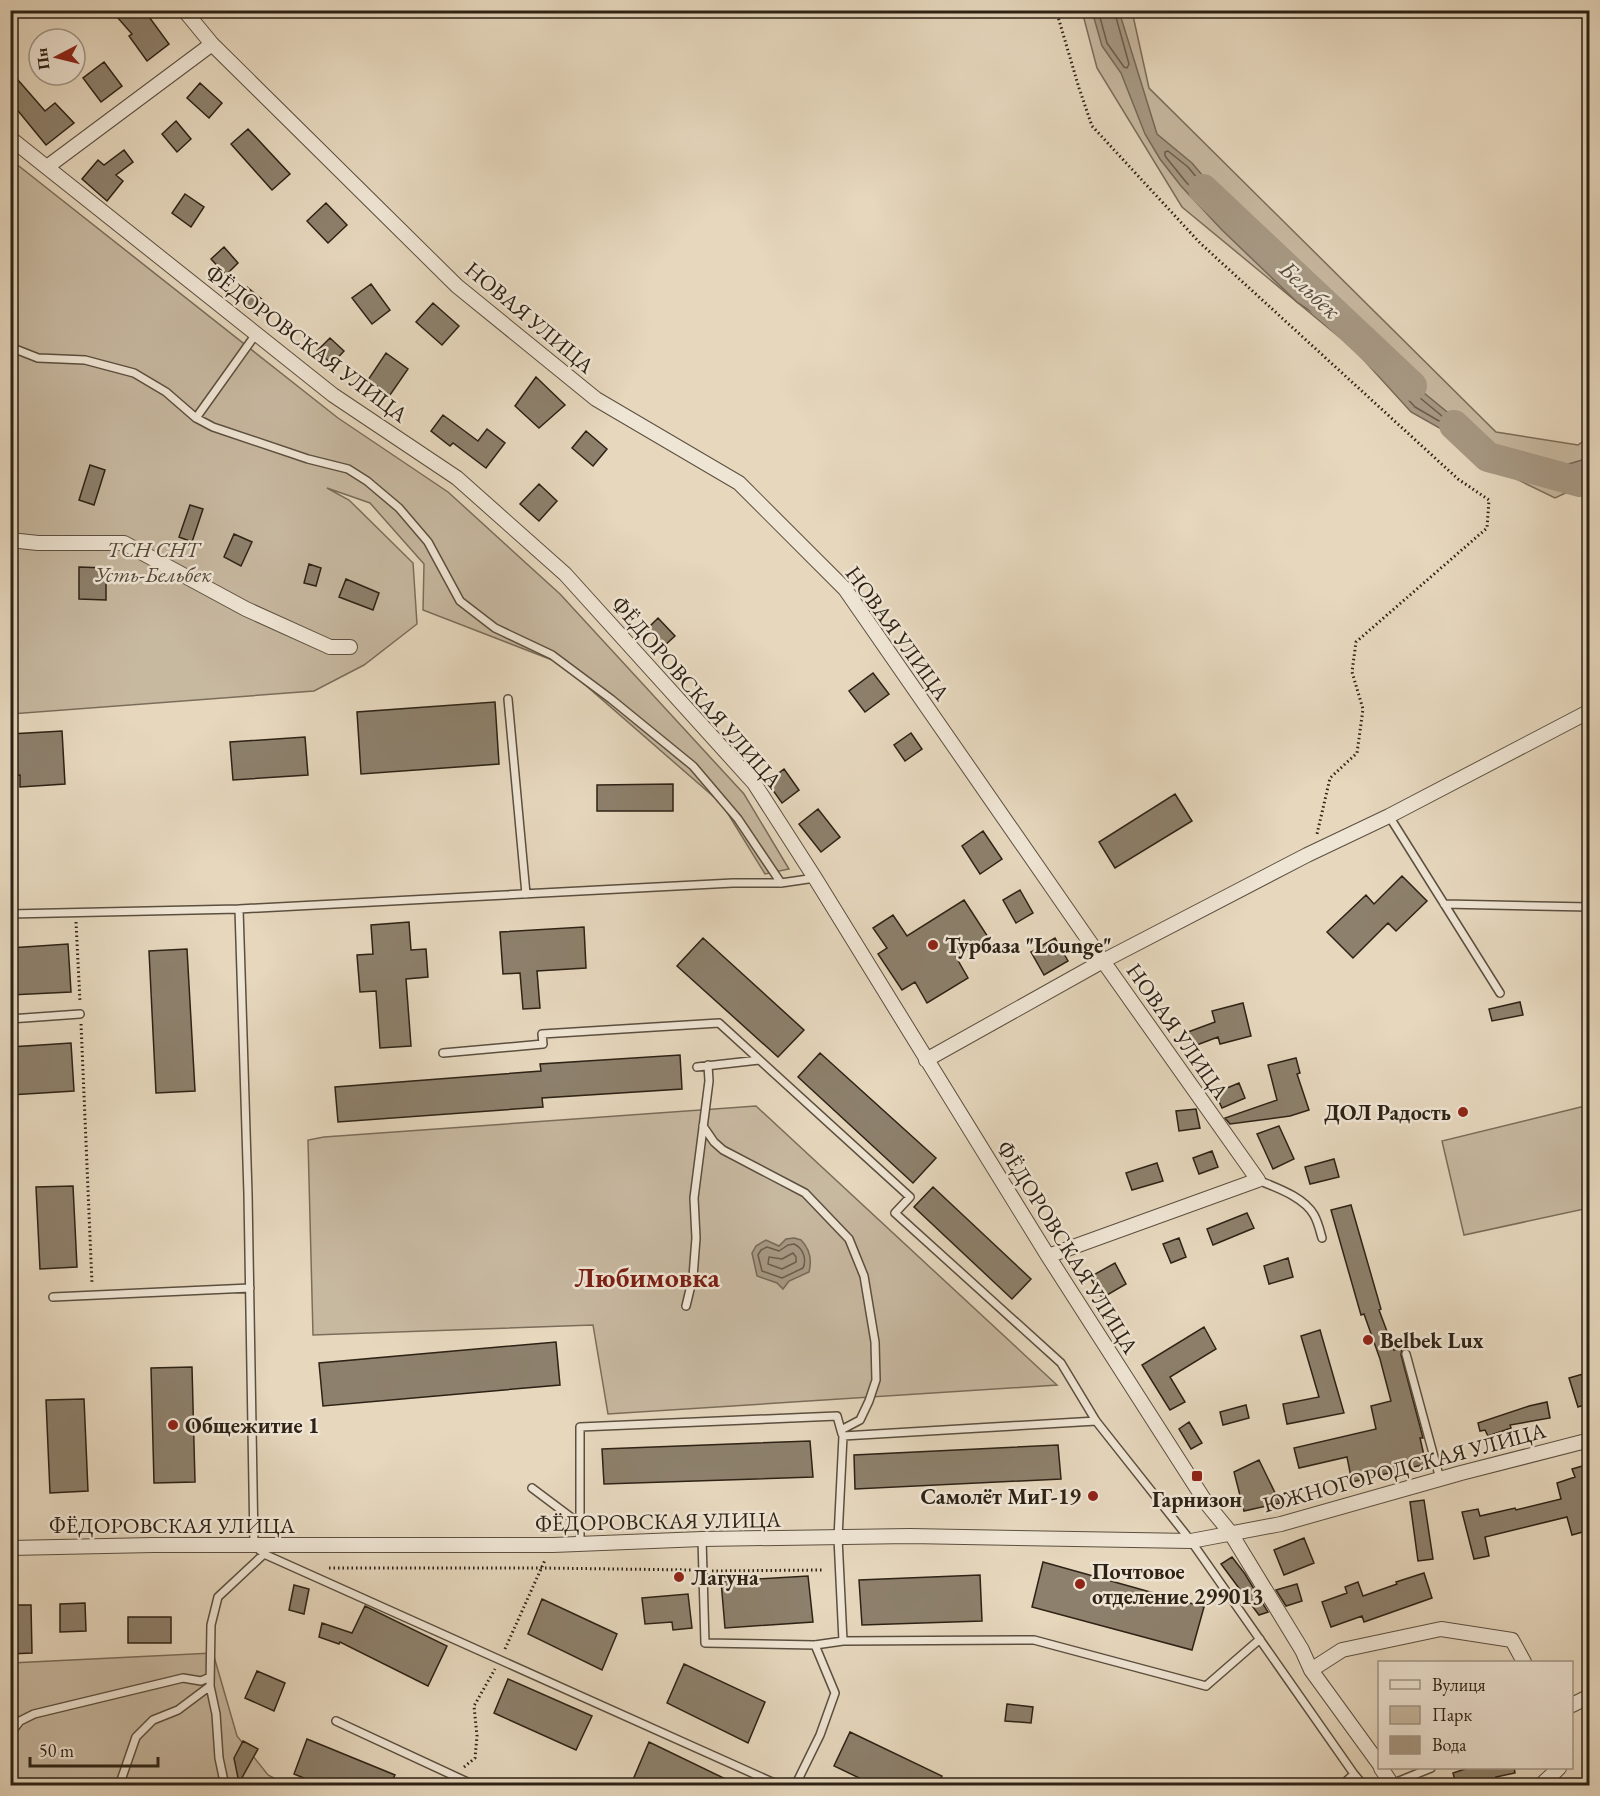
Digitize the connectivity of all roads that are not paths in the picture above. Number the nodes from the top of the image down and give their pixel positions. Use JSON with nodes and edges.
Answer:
{"nodes":[{"id":1,"x":184,"y":10,"type":"edge"},
{"id":2,"x":212,"y":44,"type":"junction"},
{"id":3,"x":10,"y":138,"type":"edge"},
{"id":4,"x":47,"y":167,"type":"junction"},
{"id":5,"x":256,"y":334,"type":"junction"},
{"id":6,"x":10,"y":346,"type":"edge"},
{"id":7,"x":196,"y":418,"type":"junction"},
{"id":8,"x":10,"y":540,"type":"edge"},
{"id":9,"x":350,"y":647,"type":"dead end"},
{"id":10,"x":508,"y":699,"type":"dead end"},
{"id":11,"x":1590,"y":711,"type":"edge"},
{"id":12,"x":1389,"y":816,"type":"junction"},
{"id":13,"x":815,"y":878,"type":"junction"},
{"id":14,"x":781,"y":883,"type":"junction"},
{"id":15,"x":526,"y":894,"type":"junction"},
{"id":16,"x":1444,"y":904,"type":"junction"},
{"id":17,"x":1590,"y":907,"type":"edge"},
{"id":18,"x":239,"y":909,"type":"junction"},
{"id":19,"x":10,"y":914,"type":"edge"},
{"id":20,"x":1102,"y":962,"type":"junction"},
{"id":21,"x":1500,"y":993,"type":"dead end"},
{"id":22,"x":80,"y":1014,"type":"road end"},
{"id":23,"x":10,"y":1019,"type":"edge"},
{"id":24,"x":443,"y":1053,"type":"dead end"},
{"id":25,"x":759,"y":1060,"type":"junction"},
{"id":26,"x":926,"y":1060,"type":"junction"},
{"id":27,"x":708,"y":1065,"type":"junction"},
{"id":28,"x":697,"y":1066,"type":"dead end"},
{"id":29,"x":703,"y":1126,"type":"junction"},
{"id":30,"x":1258,"y":1180,"type":"junction"},
{"id":31,"x":1323,"y":1238,"type":"dead end"},
{"id":32,"x":1047,"y":1256,"type":"junction"},
{"id":33,"x":250,"y":1288,"type":"junction"},
{"id":34,"x":53,"y":1296,"type":"dead end"},
{"id":35,"x":686,"y":1306,"type":"dead end"},
{"id":36,"x":1406,"y":1354,"type":"dead end"},
{"id":37,"x":1096,"y":1422,"type":"junction"},
{"id":38,"x":842,"y":1433,"type":"junction"},
{"id":39,"x":1590,"y":1440,"type":"edge"},
{"id":40,"x":1440,"y":1479,"type":"junction"},
{"id":41,"x":532,"y":1488,"type":"dead end"},
{"id":42,"x":580,"y":1524,"type":"junction"},
{"id":43,"x":1230,"y":1532,"type":"junction"},
{"id":44,"x":838,"y":1538,"type":"junction"},
{"id":45,"x":702,"y":1539,"type":"junction"},
{"id":46,"x":1191,"y":1541,"type":"junction"},
{"id":47,"x":580,"y":1544,"type":"junction"},
{"id":48,"x":10,"y":1548,"type":"edge"},
{"id":49,"x":259,"y":1550,"type":"junction"},
{"id":50,"x":1260,"y":1639,"type":"junction"},
{"id":51,"x":843,"y":1641,"type":"junction"},
{"id":52,"x":814,"y":1645,"type":"junction"},
{"id":53,"x":1523,"y":1661,"type":"edge"},
{"id":54,"x":1311,"y":1670,"type":"junction"},
{"id":55,"x":210,"y":1677,"type":"junction"},
{"id":56,"x":210,"y":1686,"type":"junction"},
{"id":57,"x":1590,"y":1696,"type":"edge"},
{"id":58,"x":1573,"y":1704,"type":"edge"},
{"id":59,"x":336,"y":1721,"type":"dead end"},
{"id":60,"x":10,"y":1734,"type":"edge"},
{"id":61,"x":1378,"y":1763,"type":"edge"},
{"id":62,"x":1382,"y":1769,"type":"edge"},
{"id":63,"x":1427,"y":1769,"type":"edge"},
{"id":64,"x":1557,"y":1769,"type":"edge"},
{"id":65,"x":1354,"y":1774,"type":"junction"},
{"id":66,"x":119,"y":1785,"type":"edge"},
{"id":67,"x":225,"y":1785,"type":"edge"},
{"id":68,"x":476,"y":1785,"type":"edge"},
{"id":69,"x":781,"y":1785,"type":"edge"},
{"id":70,"x":795,"y":1785,"type":"edge"},
{"id":71,"x":1341,"y":1785,"type":"edge"},
{"id":72,"x":1364,"y":1785,"type":"edge"},
{"id":73,"x":1392,"y":1785,"type":"edge"},
{"id":74,"x":1540,"y":1785,"type":"edge"}],
"edges":[{"from":1,"to":2,"type":"street","name":"НОВАЯ УЛИЦА"},
{"from":2,"to":4,"type":"street"},
{"from":2,"to":20,"type":"street","name":"НОВАЯ УЛИЦА"},
{"from":3,"to":4,"type":"street","name":"ФЁДОРОВСКАЯ УЛИЦА"},
{"from":4,"to":5,"type":"street","name":"ФЁДОРОВСКАЯ УЛИЦА"},
{"from":5,"to":7,"type":"lane"},
{"from":5,"to":13,"type":"street","name":"ФЁДОРОВСКАЯ УЛИЦА"},
{"from":6,"to":7,"type":"lane"},
{"from":7,"to":14,"type":"lane"},
{"from":8,"to":9,"type":"street"},
{"from":10,"to":15,"type":"lane"},
{"from":11,"to":12,"type":"street"},
{"from":12,"to":16,"type":"lane"},
{"from":12,"to":20,"type":"street"},
{"from":13,"to":14,"type":"lane"},
{"from":13,"to":26,"type":"street","name":"ФЁДОРОВСКАЯ УЛИЦА"},
{"from":14,"to":15,"type":"lane"},
{"from":15,"to":18,"type":"lane"},
{"from":16,"to":17,"type":"lane"},
{"from":16,"to":21,"type":"lane"},
{"from":18,"to":19,"type":"lane"},
{"from":18,"to":33,"type":"lane"},
{"from":20,"to":26,"type":"street"},
{"from":20,"to":30,"type":"street","name":"НОВАЯ УЛИЦА"},
{"from":22,"to":23,"type":"lane"},
{"from":24,"to":25,"type":"lane"},
{"from":25,"to":27,"type":"lane"},
{"from":25,"to":37,"type":"lane"},
{"from":26,"to":32,"type":"street","name":"ФЁДОРОВСКАЯ УЛИЦА"},
{"from":27,"to":28,"type":"lane"},
{"from":27,"to":29,"type":"lane"},
{"from":29,"to":35,"type":"lane"},
{"from":29,"to":38,"type":"lane"},
{"from":30,"to":31,"type":"lane"},
{"from":30,"to":32,"type":"street"},
{"from":32,"to":43,"type":"street","name":"ФЁДОРОВСКАЯ УЛИЦА"},
{"from":33,"to":34,"type":"lane"},
{"from":33,"to":49,"type":"lane"},
{"from":36,"to":40,"type":"lane"},
{"from":37,"to":38,"type":"lane"},
{"from":37,"to":46,"type":"lane"},
{"from":38,"to":42,"type":"lane"},
{"from":38,"to":44,"type":"lane"},
{"from":39,"to":40,"type":"street","name":"ЮЖНОГОРОДСКАЯ УЛИЦА"},
{"from":40,"to":43,"type":"street","name":"ЮЖНОГОРОДСКАЯ УЛИЦА"},
{"from":41,"to":42,"type":"lane"},
{"from":42,"to":47,"type":"lane"},
{"from":43,"to":46,"type":"street","name":"ФЁДОРОВСКАЯ УЛИЦА"},
{"from":43,"to":54,"type":"street"},
{"from":44,"to":45,"type":"street","name":"ФЁДОРОВСКАЯ УЛИЦА"},
{"from":44,"to":46,"type":"street","name":"ФЁДОРОВСКАЯ УЛИЦА"},
{"from":44,"to":51,"type":"lane"},
{"from":45,"to":47,"type":"street","name":"ФЁДОРОВСКАЯ УЛИЦА"},
{"from":45,"to":52,"type":"lane"},
{"from":46,"to":50,"type":"lane"},
{"from":47,"to":49,"type":"street","name":"ФЁДОРОВСКАЯ УЛИЦА"},
{"from":48,"to":49,"type":"street","name":"ФЁДОРОВСКАЯ УЛИЦА"},
{"from":49,"to":55,"type":"lane"},
{"from":49,"to":69,"type":"lane"},
{"from":50,"to":51,"type":"lane"},
{"from":50,"to":65,"type":"lane"},
{"from":51,"to":52,"type":"lane"},
{"from":52,"to":70,"type":"lane"},
{"from":53,"to":54,"type":"street"},
{"from":54,"to":61,"type":"street"},
{"from":55,"to":56,"type":"lane"},
{"from":55,"to":60,"type":"lane"},
{"from":56,"to":66,"type":"lane"},
{"from":56,"to":67,"type":"lane"},
{"from":57,"to":58,"type":"street"},
{"from":59,"to":68,"type":"lane"},
{"from":62,"to":73,"type":"street"},
{"from":63,"to":73,"type":"lane"},
{"from":64,"to":74,"type":"street"},
{"from":65,"to":71,"type":"lane"},
{"from":65,"to":72,"type":"lane"}]}
